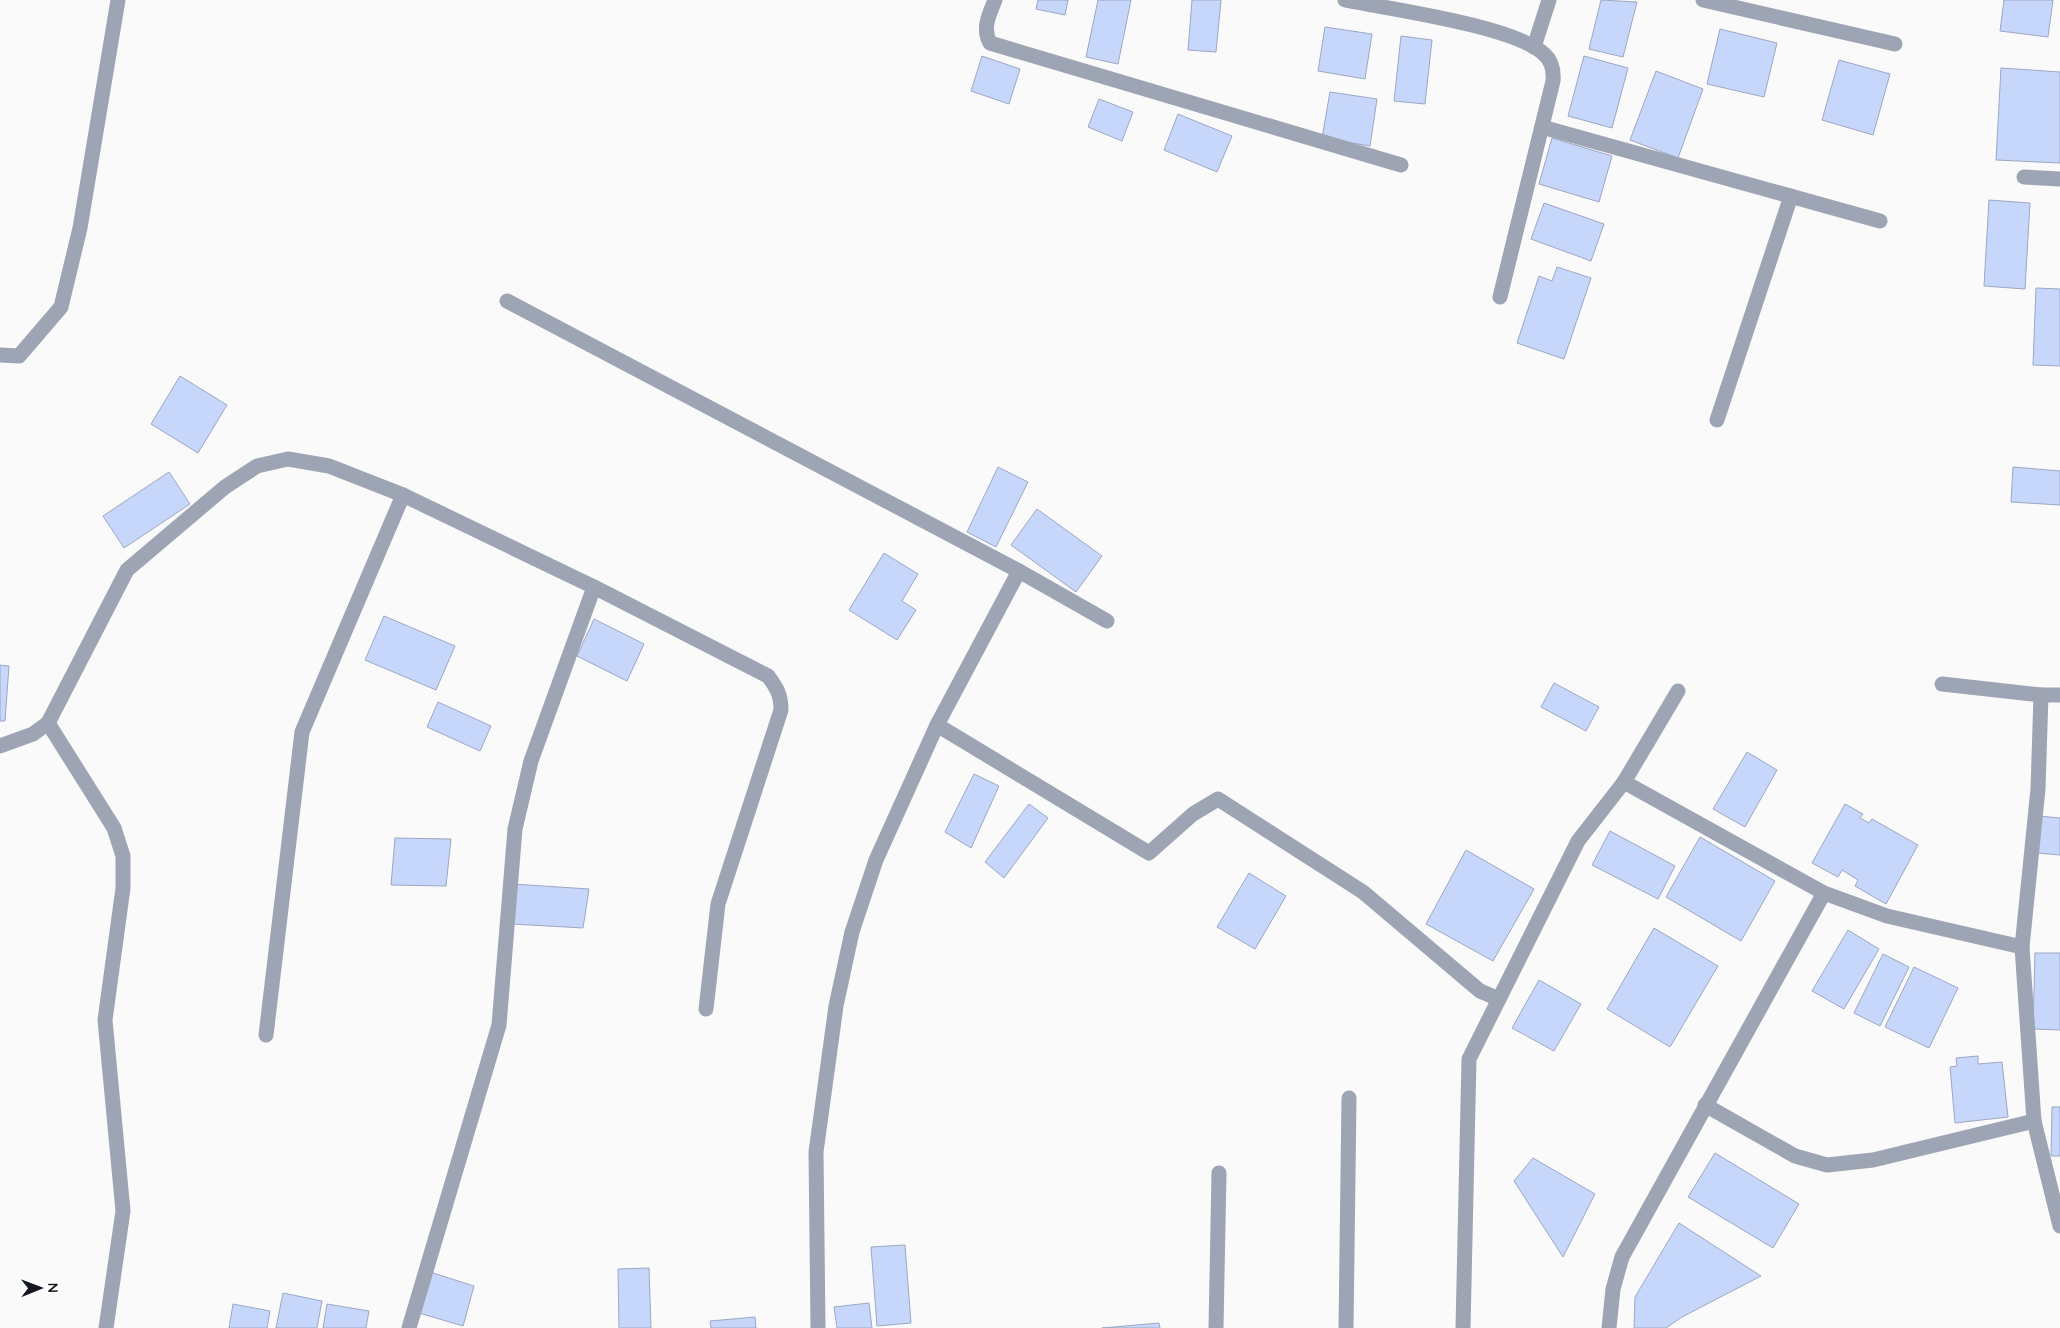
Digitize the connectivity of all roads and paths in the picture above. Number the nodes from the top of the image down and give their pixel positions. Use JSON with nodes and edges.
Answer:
{"nodes":[{"id":1,"x":118,"y":0,"type":"edge"},
{"id":2,"x":995,"y":0,"type":"edge"},
{"id":3,"x":1345,"y":0,"type":"edge"},
{"id":4,"x":1549,"y":0,"type":"edge"},
{"id":5,"x":1703,"y":0,"type":"edge"},
{"id":6,"x":1895,"y":44,"type":"dead end"},
{"id":7,"x":1534,"y":47,"type":"junction"},
{"id":8,"x":1542,"y":127,"type":"junction"},
{"id":9,"x":1401,"y":165,"type":"dead end"},
{"id":10,"x":2024,"y":177,"type":"dead end"},
{"id":11,"x":2060,"y":179,"type":"edge"},
{"id":12,"x":1791,"y":196,"type":"junction"},
{"id":13,"x":1880,"y":221,"type":"dead end"},
{"id":14,"x":1500,"y":297,"type":"dead end"},
{"id":15,"x":507,"y":301,"type":"dead end"},
{"id":16,"x":0,"y":355,"type":"edge"},
{"id":17,"x":1717,"y":420,"type":"dead end"},
{"id":18,"x":403,"y":495,"type":"junction"},
{"id":19,"x":1020,"y":570,"type":"junction"},
{"id":20,"x":594,"y":587,"type":"junction"},
{"id":21,"x":1107,"y":621,"type":"dead end"},
{"id":22,"x":1942,"y":684,"type":"dead end"},
{"id":23,"x":1678,"y":691,"type":"dead end"},
{"id":24,"x":2041,"y":695,"type":"junction"},
{"id":25,"x":2060,"y":695,"type":"edge"},
{"id":26,"x":48,"y":723,"type":"junction"},
{"id":27,"x":937,"y":726,"type":"junction"},
{"id":28,"x":0,"y":746,"type":"edge"},
{"id":29,"x":1624,"y":782,"type":"junction"},
{"id":30,"x":1824,"y":893,"type":"junction"},
{"id":31,"x":2022,"y":947,"type":"junction"},
{"id":32,"x":1499,"y":999,"type":"junction"},
{"id":33,"x":706,"y":1009,"type":"dead end"},
{"id":34,"x":266,"y":1036,"type":"dead end"},
{"id":35,"x":1349,"y":1098,"type":"dead end"},
{"id":36,"x":1705,"y":1105,"type":"junction"},
{"id":37,"x":2034,"y":1121,"type":"junction"},
{"id":38,"x":1219,"y":1173,"type":"dead end"},
{"id":39,"x":2060,"y":1226,"type":"edge"},
{"id":40,"x":106,"y":1328,"type":"edge"},
{"id":41,"x":409,"y":1328,"type":"edge"},
{"id":42,"x":818,"y":1328,"type":"edge"},
{"id":43,"x":1216,"y":1328,"type":"edge"},
{"id":44,"x":1346,"y":1328,"type":"edge"},
{"id":45,"x":1463,"y":1328,"type":"edge"},
{"id":46,"x":1609,"y":1328,"type":"edge"}],
"edges":[{"from":1,"to":16,"type":"street"},
{"from":2,"to":9,"type":"street"},
{"from":3,"to":7,"type":"street"},
{"from":4,"to":7,"type":"street"},
{"from":5,"to":6,"type":"street"},
{"from":7,"to":8,"type":"street"},
{"from":8,"to":12,"type":"street"},
{"from":8,"to":14,"type":"street"},
{"from":10,"to":11,"type":"street"},
{"from":12,"to":13,"type":"street"},
{"from":12,"to":17,"type":"street"},
{"from":15,"to":19,"type":"street"},
{"from":18,"to":20,"type":"street"},
{"from":18,"to":26,"type":"street"},
{"from":18,"to":34,"type":"street"},
{"from":19,"to":21,"type":"street"},
{"from":19,"to":27,"type":"street"},
{"from":20,"to":33,"type":"street"},
{"from":20,"to":41,"type":"street"},
{"from":22,"to":24,"type":"street"},
{"from":23,"to":29,"type":"street"},
{"from":24,"to":25,"type":"street"},
{"from":24,"to":31,"type":"street"},
{"from":26,"to":28,"type":"street"},
{"from":26,"to":40,"type":"street"},
{"from":27,"to":32,"type":"street"},
{"from":27,"to":42,"type":"street"},
{"from":29,"to":30,"type":"street"},
{"from":29,"to":32,"type":"street"},
{"from":30,"to":31,"type":"street"},
{"from":30,"to":36,"type":"street"},
{"from":31,"to":37,"type":"street"},
{"from":32,"to":45,"type":"street"},
{"from":35,"to":44,"type":"street"},
{"from":36,"to":37,"type":"street"},
{"from":36,"to":46,"type":"street"},
{"from":37,"to":39,"type":"street"},
{"from":38,"to":43,"type":"street"}]}
